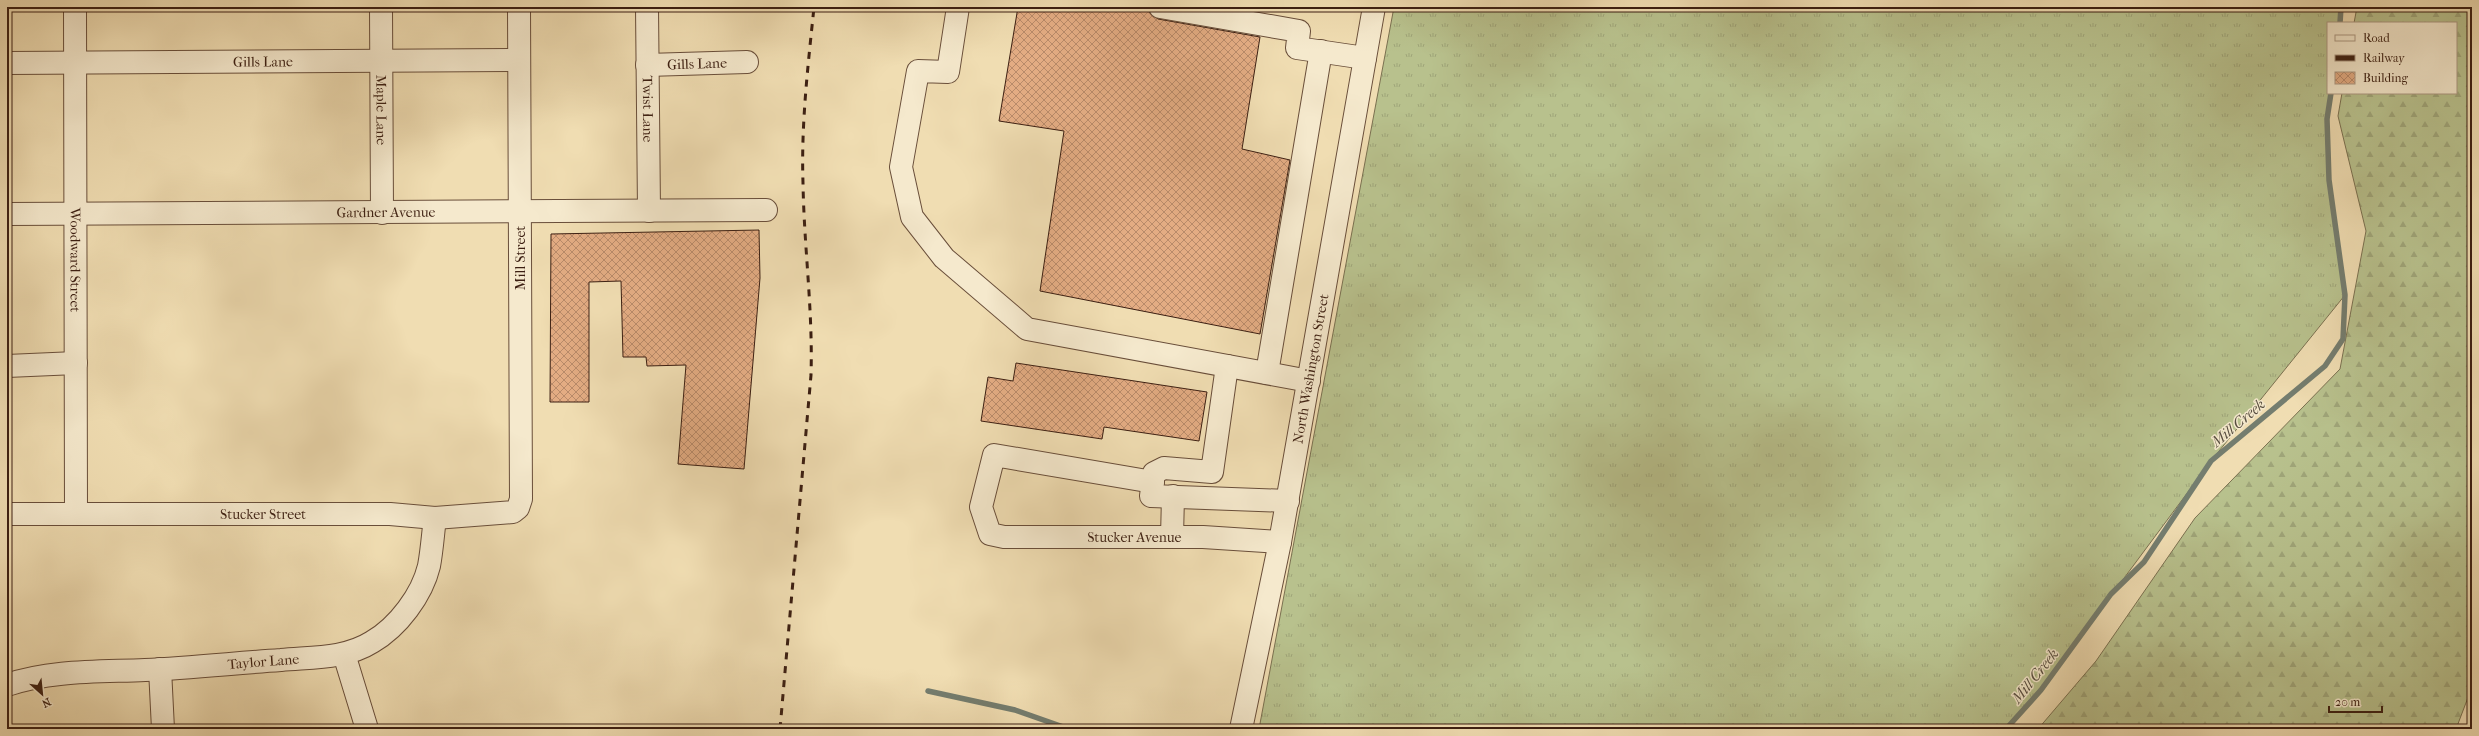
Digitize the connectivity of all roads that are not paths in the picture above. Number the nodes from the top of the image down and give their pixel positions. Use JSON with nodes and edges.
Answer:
{"nodes":[{"id":1,"x":75,"y":7,"type":"edge"},
{"id":2,"x":381,"y":7,"type":"edge"},
{"id":3,"x":519,"y":7,"type":"edge"},
{"id":4,"x":647,"y":7,"type":"edge"},
{"id":5,"x":958,"y":7,"type":"edge"},
{"id":6,"x":1160,"y":7,"type":"edge"},
{"id":7,"x":1374,"y":7,"type":"edge"},
{"id":8,"x":1321,"y":51,"type":"junction"},
{"id":9,"x":1365,"y":58,"type":"junction"},
{"id":10,"x":382,"y":60,"type":"junction"},
{"id":11,"x":519,"y":60,"type":"junction"},
{"id":12,"x":75,"y":62,"type":"junction"},
{"id":13,"x":747,"y":62,"type":"dead end"},
{"id":14,"x":7,"y":63,"type":"edge"},
{"id":15,"x":647,"y":65,"type":"junction"},
{"id":16,"x":766,"y":210,"type":"dead end"},
{"id":17,"x":649,"y":211,"type":"junction"},
{"id":18,"x":521,"y":212,"type":"junction"},
{"id":19,"x":76,"y":213,"type":"junction"},
{"id":20,"x":382,"y":213,"type":"junction"},
{"id":21,"x":7,"y":214,"type":"edge"},
{"id":22,"x":76,"y":363,"type":"junction"},
{"id":23,"x":7,"y":366,"type":"edge"},
{"id":24,"x":1227,"y":366,"type":"junction"},
{"id":25,"x":1267,"y":373,"type":"junction"},
{"id":26,"x":1309,"y":381,"type":"junction"},
{"id":27,"x":1153,"y":482,"type":"junction"},
{"id":28,"x":1173,"y":496,"type":"junction"},
{"id":29,"x":1288,"y":501,"type":"junction"},
{"id":30,"x":518,"y":508,"type":"joint"},
{"id":31,"x":7,"y":514,"type":"edge"},
{"id":32,"x":76,"y":514,"type":"junction"},
{"id":33,"x":435,"y":518,"type":"junction"},
{"id":34,"x":1172,"y":537,"type":"junction"},
{"id":35,"x":1280,"y":542,"type":"junction"},
{"id":36,"x":344,"y":654,"type":"junction"},
{"id":37,"x":160,"y":669,"type":"junction"},
{"id":38,"x":7,"y":685,"type":"edge"},
{"id":39,"x":163,"y":729,"type":"edge"},
{"id":40,"x":367,"y":729,"type":"edge"},
{"id":41,"x":1241,"y":729,"type":"edge"}],
"edges":[{"from":1,"to":12,"type":"street","name":"Woodward Street"},
{"from":2,"to":10,"type":"street","name":"Maple Lane"},
{"from":3,"to":11,"type":"street","name":"Mill Street"},
{"from":4,"to":15,"type":"street","name":"Twist Lane"},
{"from":5,"to":24,"type":"street"},
{"from":6,"to":8,"type":"street"},
{"from":7,"to":9,"type":"street","name":"North Washington Street"},
{"from":8,"to":9,"type":"street"},
{"from":8,"to":25,"type":"street"},
{"from":9,"to":26,"type":"street","name":"North Washington Street"},
{"from":10,"to":11,"type":"street","name":"Gills Lane"},
{"from":10,"to":12,"type":"street","name":"Gills Lane"},
{"from":10,"to":20,"type":"street","name":"Maple Lane"},
{"from":11,"to":18,"type":"street","name":"Mill Street"},
{"from":12,"to":14,"type":"street","name":"Gills Lane"},
{"from":12,"to":19,"type":"street","name":"Woodward Street"},
{"from":13,"to":15,"type":"street","name":"Gills Lane"},
{"from":15,"to":17,"type":"street","name":"Twist Lane"},
{"from":16,"to":17,"type":"street","name":"Gardner Avenue"},
{"from":17,"to":18,"type":"street","name":"Gardner Avenue"},
{"from":18,"to":20,"type":"street","name":"Gardner Avenue"},
{"from":18,"to":30,"type":"street","name":"Mill Street"},
{"from":19,"to":20,"type":"street","name":"Gardner Avenue"},
{"from":19,"to":21,"type":"street","name":"Gardner Avenue"},
{"from":19,"to":22,"type":"street","name":"Woodward Street"},
{"from":22,"to":23,"type":"street"},
{"from":22,"to":32,"type":"street","name":"Woodward Street"},
{"from":24,"to":25,"type":"street"},
{"from":24,"to":27,"type":"street"},
{"from":25,"to":26,"type":"street"},
{"from":26,"to":29,"type":"street","name":"North Washington Street"},
{"from":27,"to":28,"type":"street"},
{"from":27,"to":34,"type":"street","name":"Stucker Avenue"},
{"from":28,"to":29,"type":"street"},
{"from":28,"to":34,"type":"street"},
{"from":29,"to":35,"type":"street","name":"North Washington Street"},
{"from":30,"to":33,"type":"street","name":"Stucker Street"},
{"from":31,"to":32,"type":"street","name":"Stucker Street"},
{"from":32,"to":33,"type":"street","name":"Stucker Street"},
{"from":33,"to":36,"type":"street","name":"Taylor Lane"},
{"from":34,"to":35,"type":"street","name":"Stucker Avenue"},
{"from":35,"to":41,"type":"street","name":"North Washington Street"},
{"from":36,"to":37,"type":"street","name":"Taylor Lane"},
{"from":36,"to":40,"type":"street"},
{"from":37,"to":38,"type":"street","name":"Taylor Lane"},
{"from":37,"to":39,"type":"street"}]}
